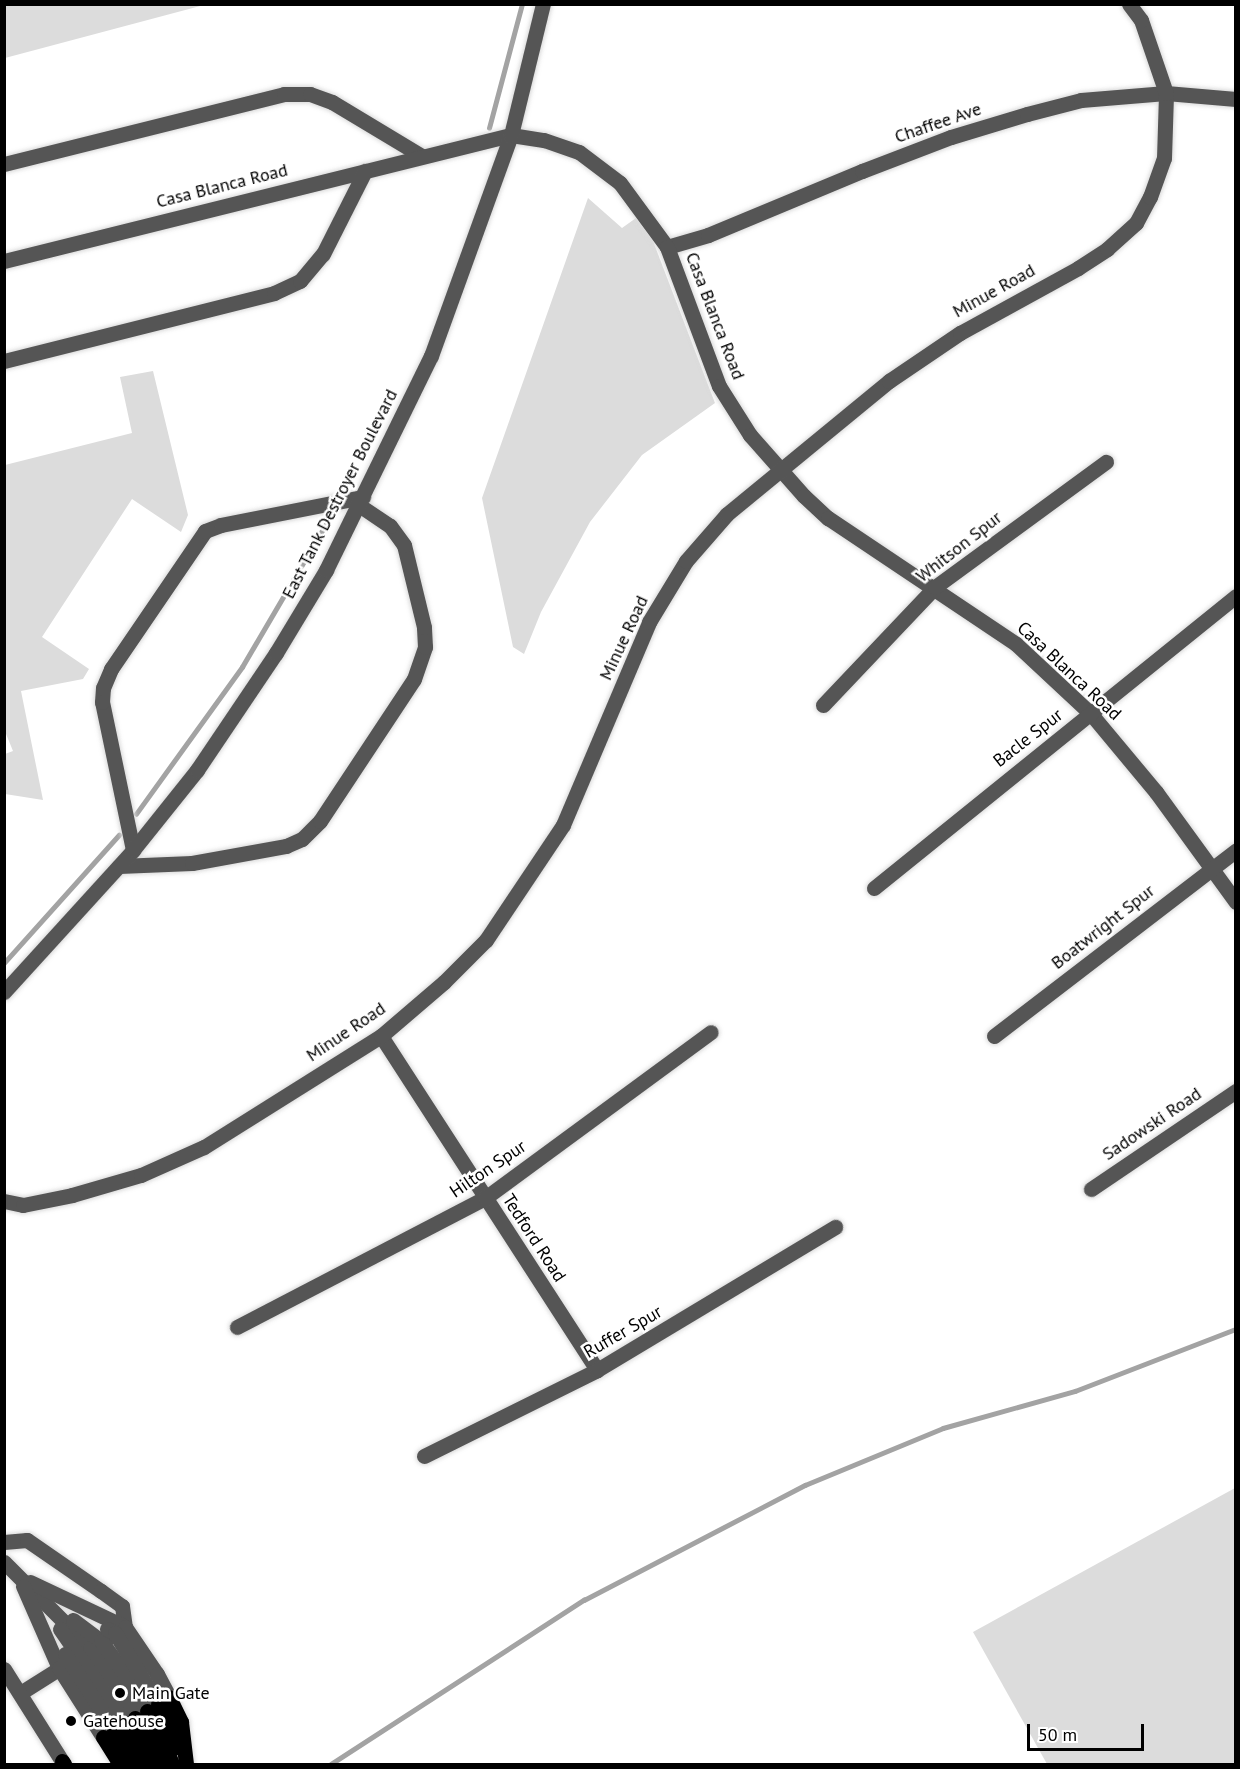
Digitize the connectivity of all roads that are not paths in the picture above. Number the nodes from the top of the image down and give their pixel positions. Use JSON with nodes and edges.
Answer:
{"nodes":[{"id":1,"x":543,"y":4,"type":"edge"},
{"id":2,"x":1129,"y":4,"type":"edge"},
{"id":3,"x":1166,"y":93,"type":"junction"},
{"id":4,"x":1236,"y":99,"type":"edge"},
{"id":5,"x":511,"y":135,"type":"junction"},
{"id":6,"x":422,"y":156,"type":"junction"},
{"id":7,"x":4,"y":164,"type":"edge"},
{"id":8,"x":365,"y":171,"type":"junction"},
{"id":9,"x":667,"y":247,"type":"junction"},
{"id":10,"x":4,"y":261,"type":"edge"},
{"id":11,"x":4,"y":361,"type":"edge"},
{"id":12,"x":1106,"y":462,"type":"dead end"},
{"id":13,"x":780,"y":468,"type":"junction"},
{"id":14,"x":362,"y":502,"type":"junction"},
{"id":15,"x":935,"y":587,"type":"junction"},
{"id":16,"x":1236,"y":597,"type":"edge"},
{"id":17,"x":823,"y":705,"type":"dead end"},
{"id":18,"x":1091,"y":714,"type":"junction"},
{"id":19,"x":133,"y":850,"type":"junction"},
{"id":20,"x":1236,"y":850,"type":"edge"},
{"id":21,"x":119,"y":866,"type":"junction"},
{"id":22,"x":1212,"y":867,"type":"junction"},
{"id":23,"x":874,"y":888,"type":"dead end"},
{"id":24,"x":1236,"y":902,"type":"edge"},
{"id":25,"x":4,"y":992,"type":"edge"},
{"id":26,"x":711,"y":1032,"type":"dead end"},
{"id":27,"x":381,"y":1036,"type":"junction"},
{"id":28,"x":994,"y":1036,"type":"dead end"},
{"id":29,"x":1236,"y":1091,"type":"edge"},
{"id":30,"x":1091,"y":1189,"type":"dead end"},
{"id":31,"x":485,"y":1198,"type":"junction"},
{"id":32,"x":4,"y":1201,"type":"edge"},
{"id":33,"x":834,"y":1227,"type":"dead end"},
{"id":34,"x":237,"y":1327,"type":"dead end"},
{"id":35,"x":597,"y":1370,"type":"junction"},
{"id":36,"x":424,"y":1456,"type":"dead end"},
{"id":37,"x":4,"y":1542,"type":"edge"},
{"id":38,"x":4,"y":1562,"type":"edge"},
{"id":39,"x":19,"y":1577,"type":"junction"},
{"id":40,"x":91,"y":1647,"type":"junction"},
{"id":41,"x":4,"y":1669,"type":"edge"},
{"id":42,"x":20,"y":1692,"type":"junction"},
{"id":43,"x":136,"y":1717,"type":"junction"},
{"id":44,"x":142,"y":1745,"type":"edge"},
{"id":45,"x":63,"y":1763,"type":"edge"},
{"id":46,"x":141,"y":1764,"type":"edge"},
{"id":47,"x":153,"y":1764,"type":"edge"},
{"id":48,"x":163,"y":1764,"type":"edge"},
{"id":49,"x":172,"y":1764,"type":"edge"},
{"id":50,"x":180,"y":1764,"type":"edge"},
{"id":51,"x":186,"y":1764,"type":"edge"}],
"edges":[{"from":1,"to":5,"type":"street","name":"East Tank Destroyer Boulevard"},
{"from":2,"to":3,"type":"street","name":"Minue Road"},
{"from":3,"to":4,"type":"street","name":"Chaffee Ave"},
{"from":3,"to":9,"type":"street","name":"Chaffee Ave"},
{"from":3,"to":13,"type":"street","name":"Minue Road"},
{"from":5,"to":6,"type":"street","name":"Casa Blanca Road"},
{"from":5,"to":9,"type":"street","name":"Casa Blanca Road"},
{"from":5,"to":14,"type":"street","name":"East Tank Destroyer Boulevard"},
{"from":6,"to":7,"type":"street"},
{"from":6,"to":8,"type":"street","name":"Casa Blanca Road"},
{"from":8,"to":10,"type":"street","name":"Casa Blanca Road"},
{"from":8,"to":11,"type":"street"},
{"from":9,"to":13,"type":"street","name":"Casa Blanca Road"},
{"from":12,"to":15,"type":"street","name":"Whitson Spur"},
{"from":13,"to":15,"type":"street","name":"Casa Blanca Road"},
{"from":13,"to":27,"type":"street","name":"Minue Road"},
{"from":14,"to":19,"type":"street","name":"East Tank Destroyer Boulevard"},
{"from":14,"to":19,"type":"street"},
{"from":14,"to":21,"type":"street"},
{"from":15,"to":17,"type":"street","name":"Whitson Spur"},
{"from":15,"to":18,"type":"street","name":"Casa Blanca Road"},
{"from":16,"to":18,"type":"street","name":"Bacle Spur"},
{"from":18,"to":22,"type":"street","name":"Casa Blanca Road"},
{"from":18,"to":23,"type":"street","name":"Bacle Spur"},
{"from":19,"to":21,"type":"street","name":"East Tank Destroyer Boulevard"},
{"from":20,"to":22,"type":"street","name":"Boatwright Spur"},
{"from":21,"to":25,"type":"street","name":"East Tank Destroyer Boulevard"},
{"from":22,"to":24,"type":"street","name":"Casa Blanca Road"},
{"from":22,"to":28,"type":"street","name":"Boatwright Spur"},
{"from":26,"to":31,"type":"street","name":"Hilton Spur"},
{"from":27,"to":31,"type":"street","name":"Tedford Road"},
{"from":27,"to":32,"type":"street","name":"Minue Road"},
{"from":29,"to":30,"type":"street","name":"Sadowski Road"},
{"from":31,"to":34,"type":"street","name":"Hilton Spur"},
{"from":31,"to":35,"type":"street","name":"Tedford Road"},
{"from":33,"to":35,"type":"street","name":"Ruffer Spur"},
{"from":35,"to":36,"type":"street","name":"Ruffer Spur"},
{"from":37,"to":40,"type":"street"},
{"from":38,"to":39,"type":"street"},
{"from":39,"to":40,"type":"street"},
{"from":39,"to":40,"type":"street"},
{"from":39,"to":40,"type":"street"},
{"from":40,"to":42,"type":"street"},
{"from":40,"to":43,"type":"street"},
{"from":40,"to":43,"type":"street"},
{"from":40,"to":43,"type":"street"},
{"from":41,"to":42,"type":"street"},
{"from":42,"to":45,"type":"street"},
{"from":43,"to":44,"type":"main road"},
{"from":43,"to":44,"type":"main road"},
{"from":43,"to":44,"type":"main road"},
{"from":44,"to":46,"type":"main road"},
{"from":44,"to":47,"type":"main road"},
{"from":44,"to":48,"type":"main road"},
{"from":44,"to":49,"type":"main road"},
{"from":44,"to":50,"type":"main road"},
{"from":44,"to":51,"type":"main road"}]}
